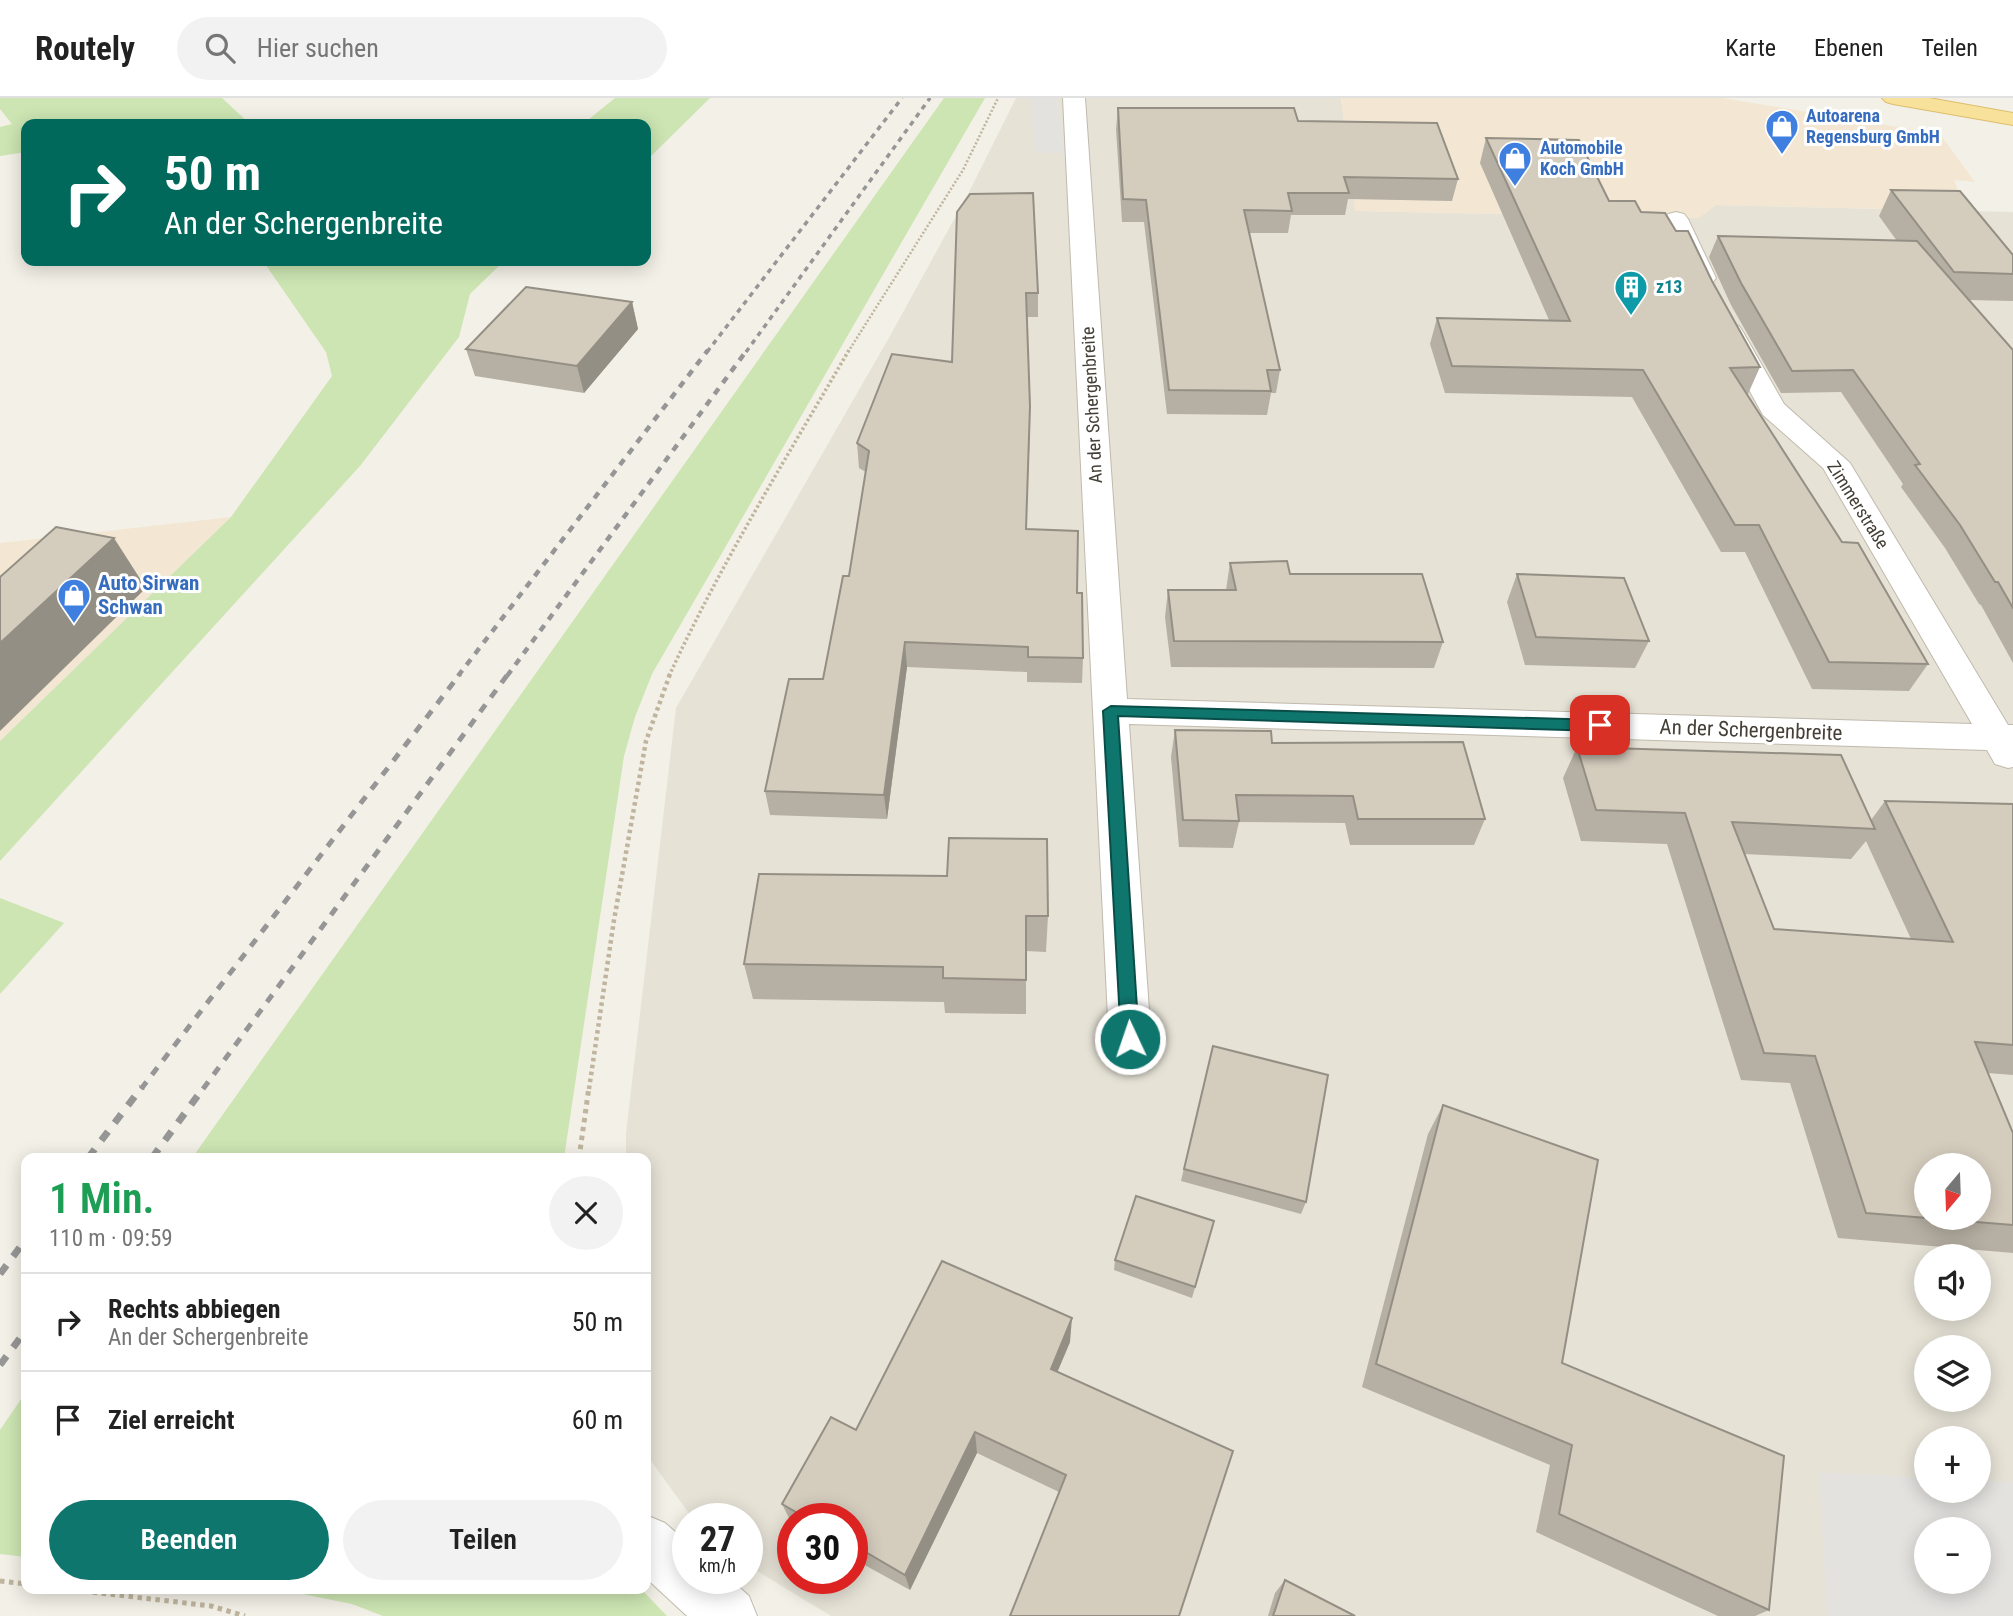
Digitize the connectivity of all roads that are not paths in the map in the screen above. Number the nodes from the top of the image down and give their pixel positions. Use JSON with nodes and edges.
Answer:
{"nodes":[{"id":1,"x":1074,"y":98,"type":"edge"},
{"id":2,"x":1893,"y":98,"type":"edge"},
{"id":3,"x":2001,"y":98,"type":"edge"},
{"id":4,"x":2013,"y":100,"type":"edge"},
{"id":5,"x":2013,"y":119,"type":"edge"},
{"id":6,"x":1676,"y":219,"type":"dead end"},
{"id":7,"x":1111,"y":711,"type":"junction"},
{"id":8,"x":2008,"y":746,"type":"edge"},
{"id":9,"x":1130,"y":1039,"type":"dead end"},
{"id":10,"x":651,"y":1546,"type":"edge"},
{"id":11,"x":729,"y":1616,"type":"edge"}],
"edges":[{"from":1,"to":7,"type":"street","name":"An der Schergenbreite"},
{"from":2,"to":5,"type":"main road"},
{"from":3,"to":4,"type":"main road"},
{"from":6,"to":8,"type":"street","name":"Zimmerstraße"},
{"from":7,"to":8,"type":"street","name":"An der Schergenbreite"},
{"from":7,"to":9,"type":"street","name":"An der Schergenbreite"},
{"from":10,"to":11,"type":"street"}]}
